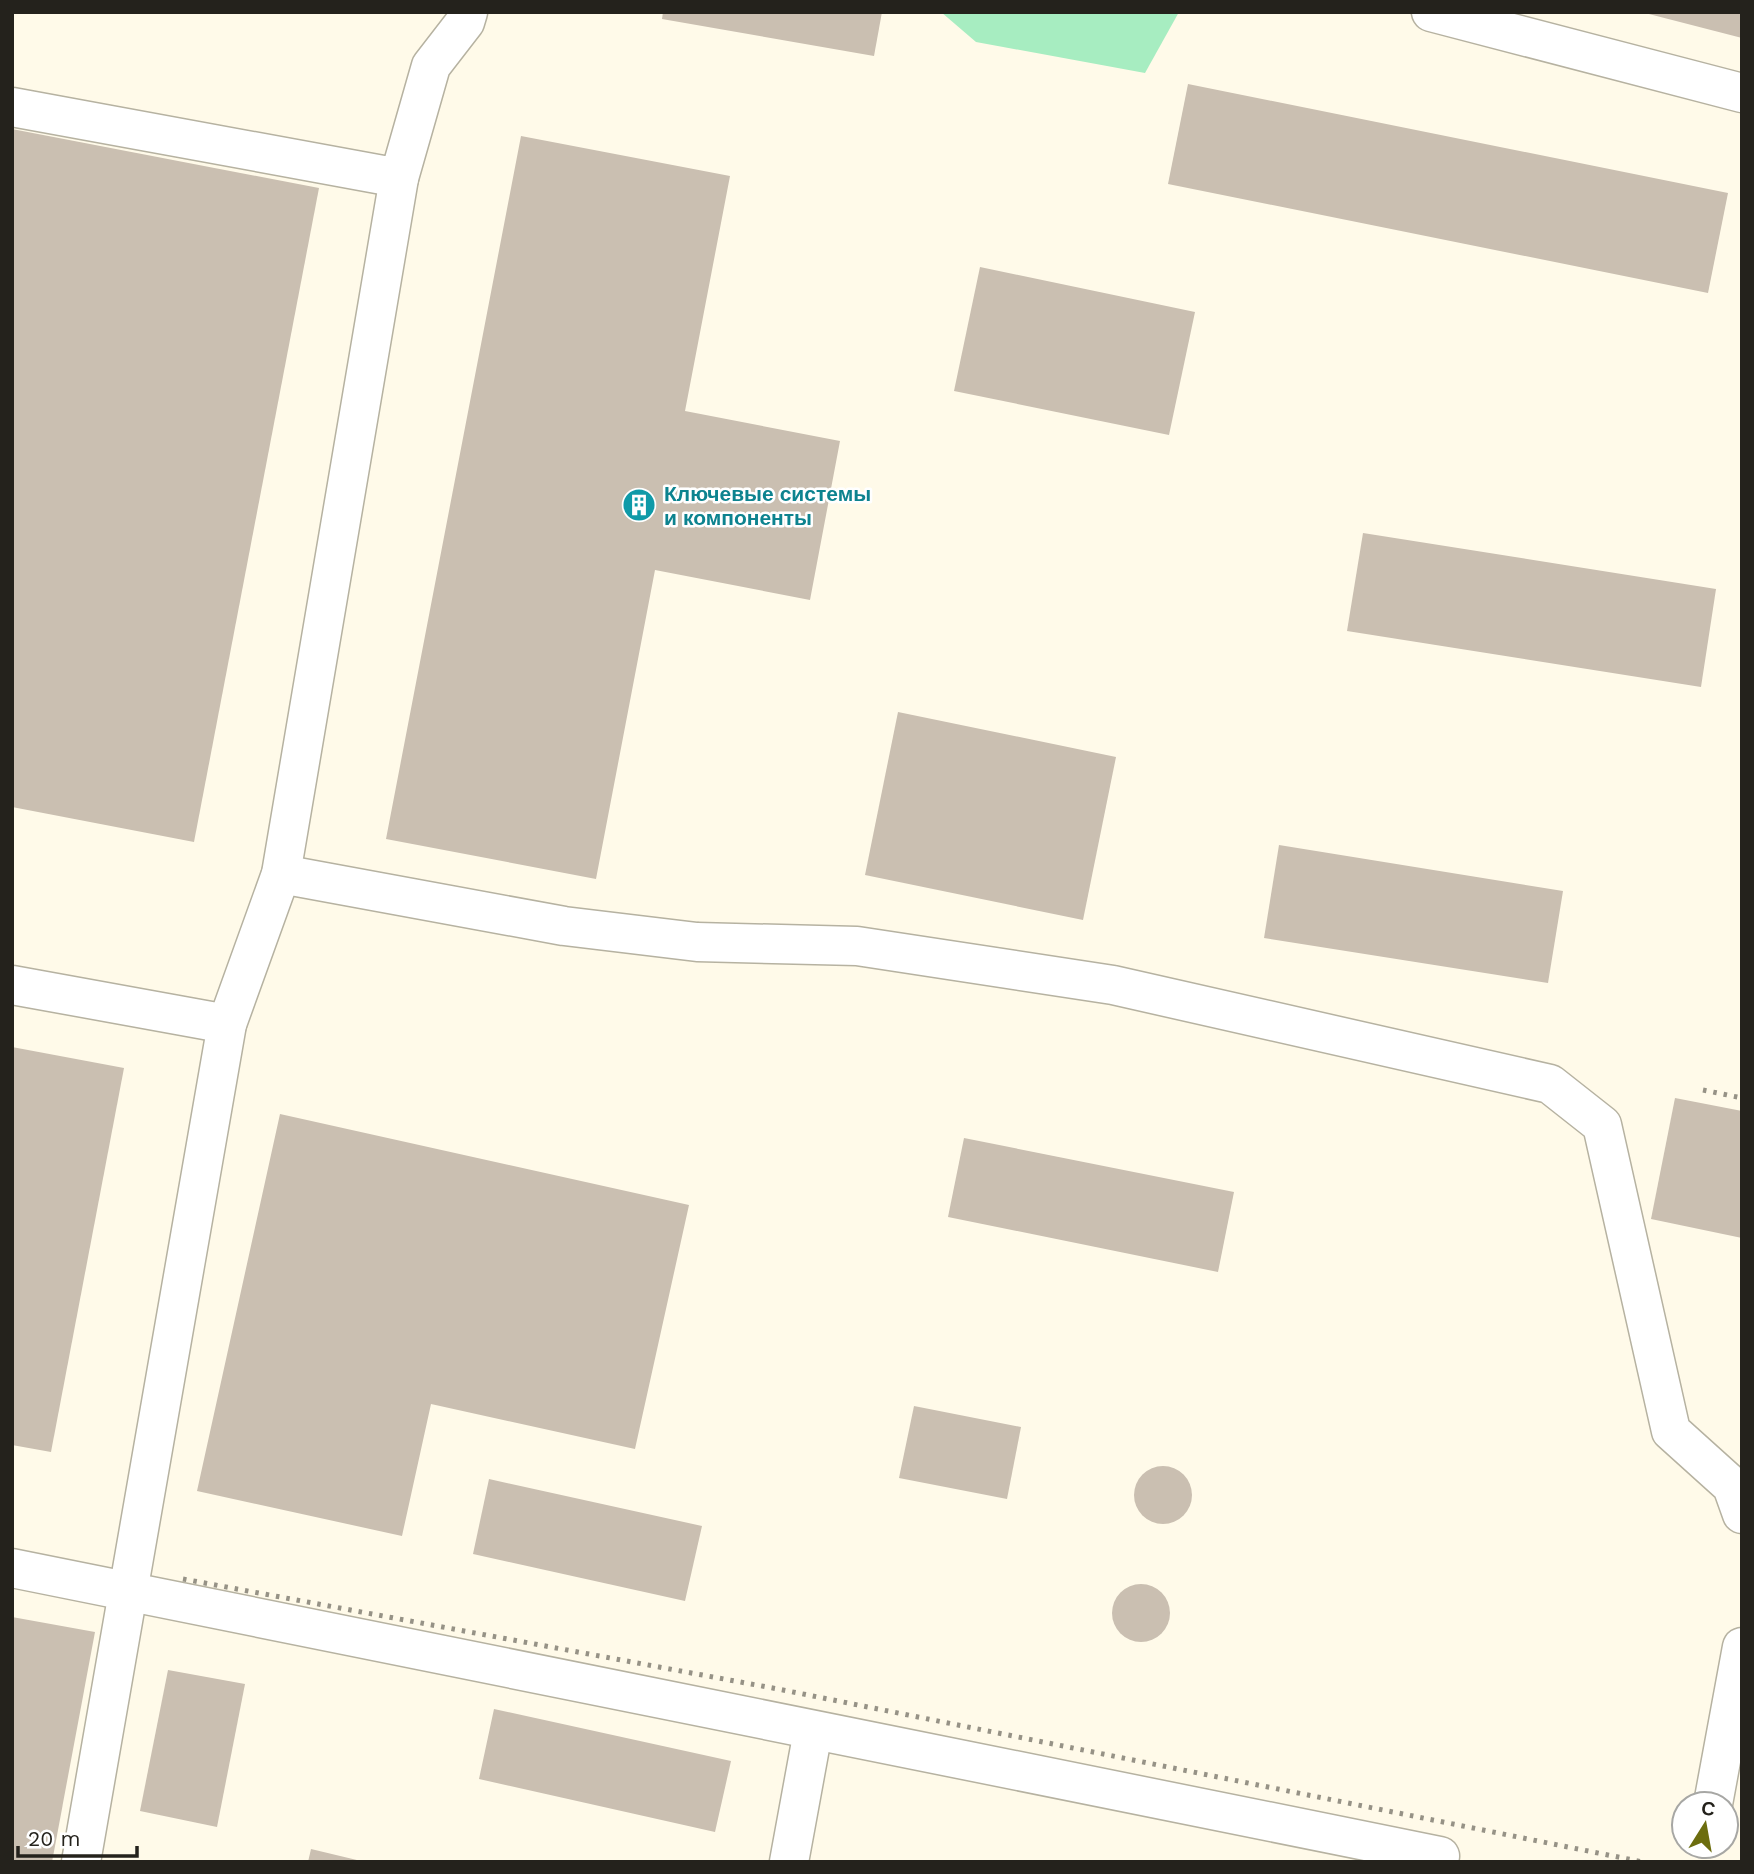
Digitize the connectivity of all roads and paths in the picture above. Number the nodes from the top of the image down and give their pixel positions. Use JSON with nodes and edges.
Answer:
{"nodes":[{"id":1,"x":468,"y":12,"type":"edge"},
{"id":2,"x":1431,"y":12,"type":"edge"},
{"id":3,"x":1742,"y":93,"type":"edge"},
{"id":4,"x":12,"y":107,"type":"edge"},
{"id":5,"x":399,"y":178,"type":"junction"},
{"id":6,"x":281,"y":874,"type":"junction"},
{"id":7,"x":12,"y":985,"type":"edge"},
{"id":8,"x":227,"y":1024,"type":"junction"},
{"id":9,"x":1742,"y":1514,"type":"edge"},
{"id":10,"x":12,"y":1569,"type":"edge"},
{"id":11,"x":130,"y":1592,"type":"junction"},
{"id":12,"x":1742,"y":1647,"type":"edge"},
{"id":13,"x":813,"y":1731,"type":"junction"},
{"id":14,"x":1716,"y":1790,"type":"edge"},
{"id":15,"x":1440,"y":1856,"type":"dead end"},
{"id":16,"x":81,"y":1862,"type":"edge"},
{"id":17,"x":789,"y":1862,"type":"edge"}],
"edges":[{"from":1,"to":5,"type":"lane"},
{"from":2,"to":3,"type":"lane"},
{"from":4,"to":5,"type":"lane"},
{"from":5,"to":6,"type":"lane"},
{"from":6,"to":8,"type":"lane"},
{"from":6,"to":9,"type":"lane"},
{"from":7,"to":8,"type":"lane"},
{"from":8,"to":11,"type":"lane"},
{"from":10,"to":11,"type":"lane"},
{"from":11,"to":13,"type":"lane"},
{"from":11,"to":16,"type":"lane"},
{"from":12,"to":14,"type":"lane"},
{"from":13,"to":15,"type":"lane"},
{"from":13,"to":17,"type":"lane"}]}
